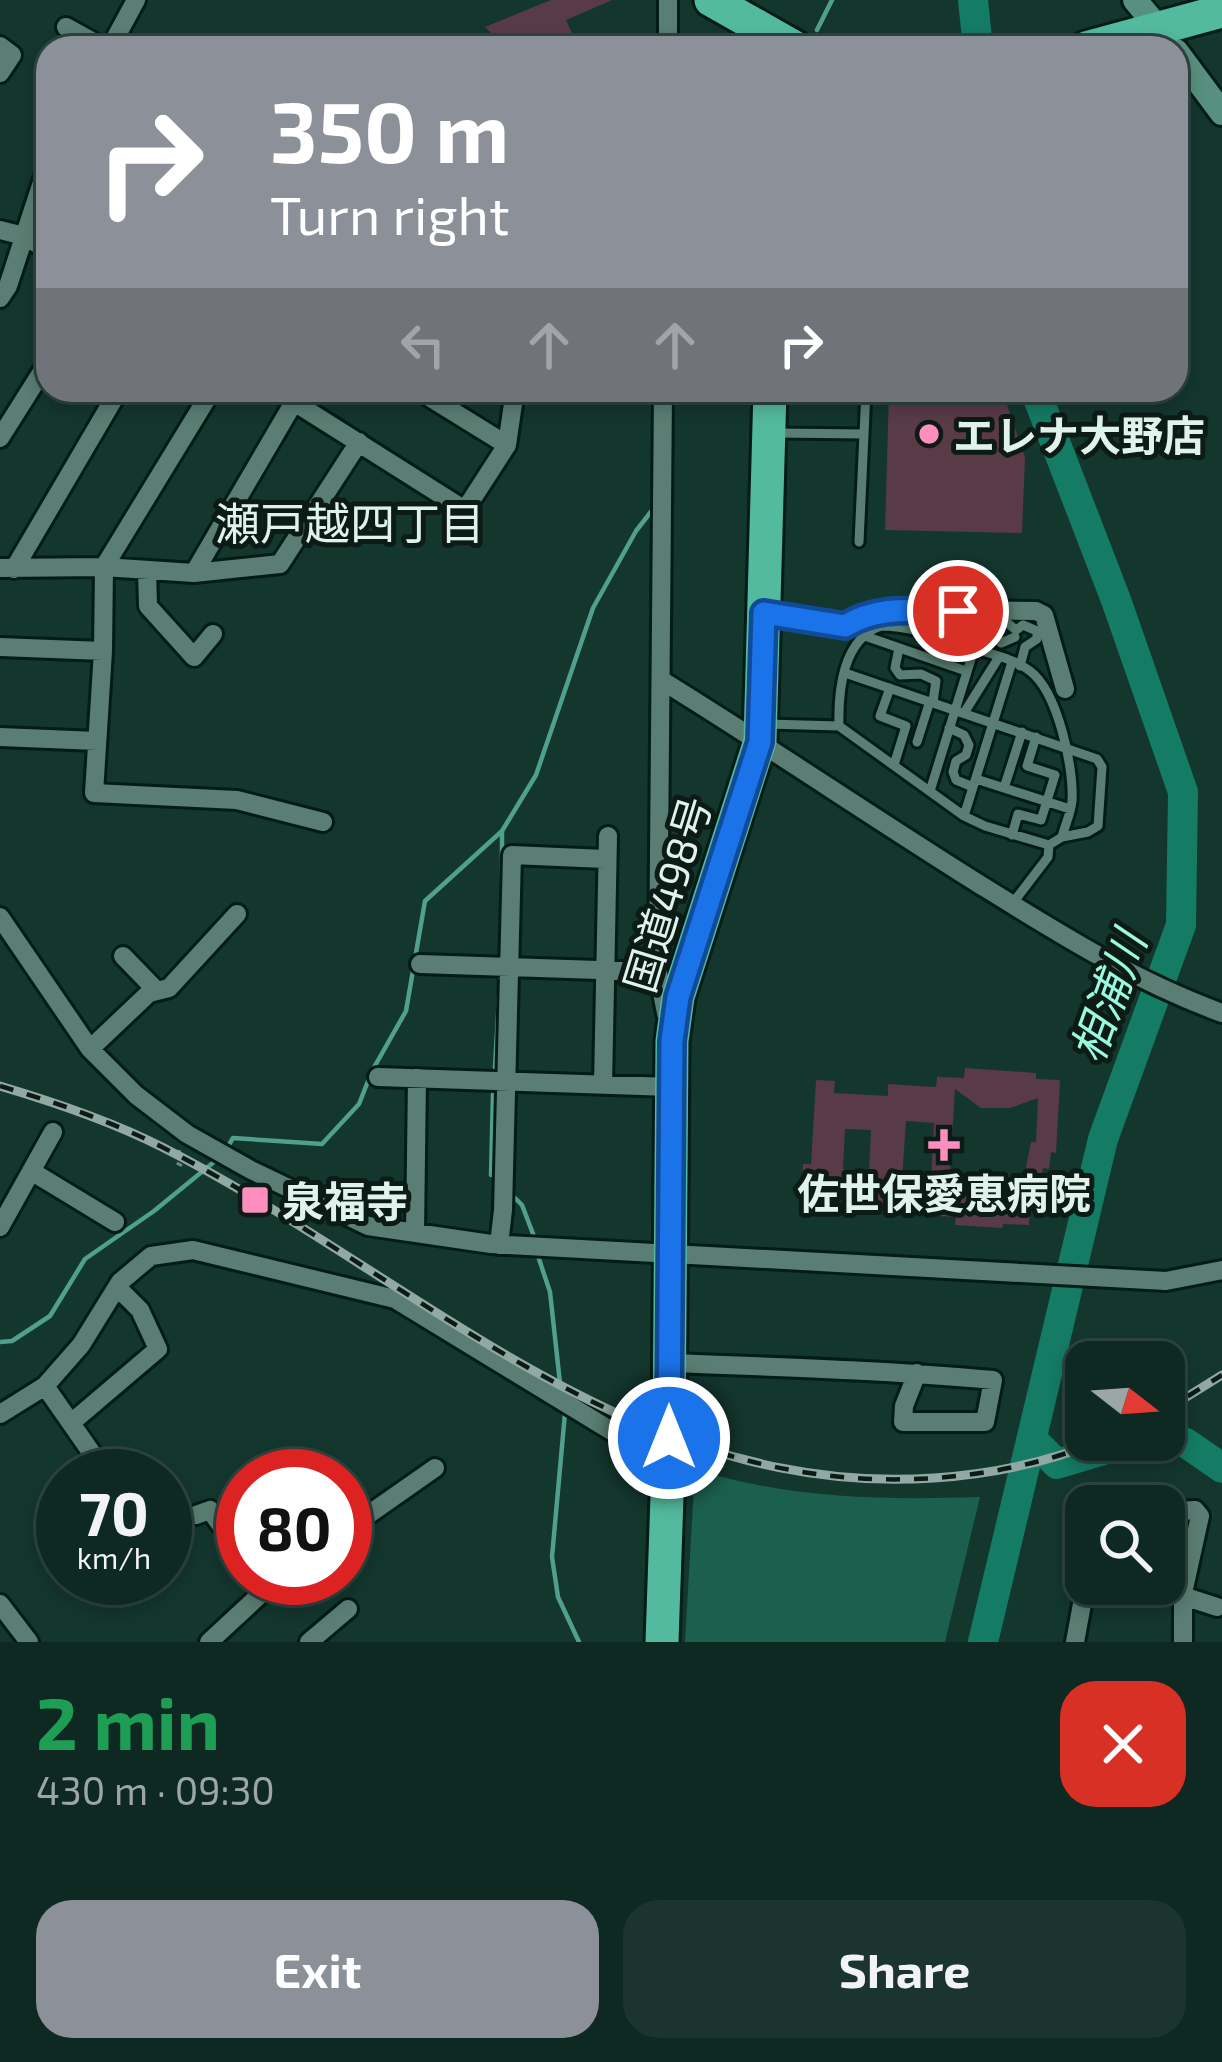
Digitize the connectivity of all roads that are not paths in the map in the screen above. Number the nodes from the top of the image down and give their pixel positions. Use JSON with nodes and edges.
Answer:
{"nodes":[{"id":1,"x":136,"y":0,"type":"edge"},
{"id":2,"x":668,"y":0,"type":"edge"},
{"id":3,"x":711,"y":0,"type":"edge"},
{"id":4,"x":1135,"y":0,"type":"edge"},
{"id":5,"x":1222,"y":11,"type":"edge"},
{"id":6,"x":66,"y":27,"type":"dead end"},
{"id":7,"x":84,"y":36,"type":"edge"},
{"id":8,"x":114,"y":36,"type":"edge"},
{"id":9,"x":668,"y":36,"type":"edge"},
{"id":10,"x":775,"y":36,"type":"edge"},
{"id":11,"x":1164,"y":36,"type":"edge"},
{"id":12,"x":1181,"y":36,"type":"edge"},
{"id":13,"x":0,"y":46,"type":"edge"},
{"id":14,"x":1188,"y":67,"type":"edge"},
{"id":15,"x":0,"y":73,"type":"edge"},
{"id":16,"x":1222,"y":112,"type":"edge"},
{"id":17,"x":36,"y":200,"type":"edge"},
{"id":18,"x":0,"y":230,"type":"edge"},
{"id":19,"x":24,"y":236,"type":"junction"},
{"id":20,"x":36,"y":243,"type":"edge"},
{"id":21,"x":0,"y":298,"type":"edge"},
{"id":22,"x":36,"y":381,"type":"edge"},
{"id":23,"x":111,"y":402,"type":"edge"},
{"id":24,"x":205,"y":402,"type":"edge"},
{"id":25,"x":294,"y":402,"type":"joint"},
{"id":26,"x":437,"y":402,"type":"edge"},
{"id":27,"x":512,"y":402,"type":"edge"},
{"id":28,"x":663,"y":402,"type":"edge"},
{"id":29,"x":770,"y":402,"type":"edge"},
{"id":30,"x":865,"y":402,"type":"edge"},
{"id":31,"x":769,"y":433,"type":"junction"},
{"id":32,"x":864,"y":434,"type":"junction"},
{"id":33,"x":0,"y":438,"type":"edge"},
{"id":34,"x":358,"y":442,"type":"junction"},
{"id":35,"x":507,"y":445,"type":"junction"},
{"id":36,"x":860,"y":542,"type":"dead end"},
{"id":37,"x":104,"y":567,"type":"junction"},
{"id":38,"x":7,"y":568,"type":"edge"},
{"id":39,"x":147,"y":570,"type":"junction"},
{"id":40,"x":194,"y":573,"type":"junction"},
{"id":41,"x":764,"y":613,"type":"junction"},
{"id":42,"x":213,"y":634,"type":"dead end"},
{"id":43,"x":1016,"y":634,"type":"junction"},
{"id":44,"x":862,"y":635,"type":"junction"},
{"id":45,"x":0,"y":647,"type":"edge"},
{"id":46,"x":1025,"y":647,"type":"junction"},
{"id":47,"x":899,"y":648,"type":"junction"},
{"id":48,"x":973,"y":649,"type":"junction"},
{"id":49,"x":103,"y":651,"type":"junction"},
{"id":50,"x":999,"y":657,"type":"junction"},
{"id":51,"x":1016,"y":664,"type":"junction"},
{"id":52,"x":966,"y":671,"type":"junction"},
{"id":53,"x":845,"y":673,"type":"junction"},
{"id":54,"x":661,"y":680,"type":"junction"},
{"id":55,"x":890,"y":688,"type":"junction"},
{"id":56,"x":1065,"y":689,"type":"dead end"},
{"id":57,"x":931,"y":702,"type":"junction"},
{"id":58,"x":959,"y":711,"type":"junction"},
{"id":59,"x":994,"y":723,"type":"junction"},
{"id":60,"x":839,"y":726,"type":"junction"},
{"id":61,"x":949,"y":728,"type":"junction"},
{"id":62,"x":1022,"y":732,"type":"junction"},
{"id":63,"x":761,"y":733,"type":"junction"},
{"id":64,"x":0,"y":737,"type":"edge"},
{"id":65,"x":923,"y":737,"type":"dead end"},
{"id":66,"x":1036,"y":737,"type":"junction"},
{"id":67,"x":97,"y":741,"type":"junction"},
{"id":68,"x":1066,"y":747,"type":"junction"},
{"id":69,"x":894,"y":765,"type":"junction"},
{"id":70,"x":975,"y":783,"type":"junction"},
{"id":71,"x":1004,"y":788,"type":"junction"},
{"id":72,"x":930,"y":791,"type":"junction"},
{"id":73,"x":1047,"y":802,"type":"junction"},
{"id":74,"x":1070,"y":809,"type":"junction"},
{"id":75,"x":964,"y":815,"type":"junction"},
{"id":76,"x":323,"y":822,"type":"dead end"},
{"id":77,"x":1012,"y":835,"type":"junction"},
{"id":78,"x":608,"y":836,"type":"dead end"},
{"id":79,"x":1061,"y":837,"type":"junction"},
{"id":80,"x":1049,"y":844,"type":"junction"},
{"id":81,"x":605,"y":859,"type":"junction"},
{"id":82,"x":1012,"y":904,"type":"junction"},
{"id":83,"x":237,"y":914,"type":"dead end"},
{"id":84,"x":0,"y":917,"type":"edge"},
{"id":85,"x":123,"y":956,"type":"dead end"},
{"id":86,"x":419,"y":964,"type":"dead end"},
{"id":87,"x":510,"y":967,"type":"junction"},
{"id":88,"x":605,"y":970,"type":"junction"},
{"id":89,"x":658,"y":972,"type":"junction"},
{"id":90,"x":157,"y":992,"type":"junction"},
{"id":91,"x":1222,"y":1013,"type":"edge"},
{"id":92,"x":672,"y":1041,"type":"junction"},
{"id":93,"x":90,"y":1049,"type":"junction"},
{"id":94,"x":378,"y":1077,"type":"dead end"},
{"id":95,"x":417,"y":1078,"type":"junction"},
{"id":96,"x":504,"y":1081,"type":"junction"},
{"id":97,"x":603,"y":1085,"type":"junction"},
{"id":98,"x":671,"y":1087,"type":"junction"},
{"id":99,"x":53,"y":1132,"type":"dead end"},
{"id":100,"x":32,"y":1171,"type":"junction"},
{"id":101,"x":115,"y":1222,"type":"dead end"},
{"id":102,"x":0,"y":1226,"type":"edge"},
{"id":103,"x":415,"y":1233,"type":"junction"},
{"id":104,"x":499,"y":1245,"type":"junction"},
{"id":105,"x":670,"y":1253,"type":"junction"},
{"id":106,"x":1222,"y":1270,"type":"edge"},
{"id":107,"x":116,"y":1287,"type":"junction"},
{"id":108,"x":670,"y":1363,"type":"junction"},
{"id":109,"x":917,"y":1373,"type":"junction"},
{"id":110,"x":45,"y":1386,"type":"junction"},
{"id":111,"x":0,"y":1414,"type":"edge"},
{"id":112,"x":70,"y":1423,"type":"junction"},
{"id":113,"x":89,"y":1449,"type":"edge"},
{"id":114,"x":668,"y":1458,"type":"junction"},
{"id":115,"x":435,"y":1468,"type":"dead end"},
{"id":116,"x":211,"y":1509,"type":"dead end"},
{"id":117,"x":1185,"y":1510,"type":"edge"},
{"id":118,"x":372,"y":1512,"type":"edge"},
{"id":119,"x":216,"y":1516,"type":"edge"},
{"id":120,"x":1199,"y":1521,"type":"junction"},
{"id":121,"x":1222,"y":1529,"type":"edge"},
{"id":122,"x":1185,"y":1586,"type":"edge"},
{"id":123,"x":1185,"y":1596,"type":"edge"},
{"id":124,"x":0,"y":1604,"type":"edge"},
{"id":125,"x":244,"y":1605,"type":"edge"},
{"id":126,"x":1082,"y":1605,"type":"edge"},
{"id":127,"x":1183,"y":1605,"type":"edge"},
{"id":128,"x":1217,"y":1606,"type":"edge"},
{"id":129,"x":348,"y":1609,"type":"dead end"},
{"id":130,"x":29,"y":1642,"type":"edge"},
{"id":131,"x":209,"y":1642,"type":"edge"},
{"id":132,"x":309,"y":1642,"type":"edge"},
{"id":133,"x":662,"y":1642,"type":"edge"},
{"id":134,"x":1075,"y":1642,"type":"edge"},
{"id":135,"x":1183,"y":1642,"type":"edge"}],
"edges":[{"from":1,"to":8,"type":"street"},
{"from":2,"to":9,"type":"street"},
{"from":3,"to":10,"type":"highway"},
{"from":4,"to":11,"type":"main road"},
{"from":5,"to":12,"type":"highway"},
{"from":6,"to":7,"type":"street"},
{"from":13,"to":15,"type":"street"},
{"from":14,"to":16,"type":"main road"},
{"from":17,"to":19,"type":"street"},
{"from":18,"to":19,"type":"street"},
{"from":19,"to":20,"type":"street"},
{"from":19,"to":21,"type":"street"},
{"from":22,"to":33,"type":"street"},
{"from":23,"to":38,"type":"street"},
{"from":24,"to":37,"type":"street"},
{"from":25,"to":34,"type":"street"},
{"from":25,"to":40,"type":"street"},
{"from":26,"to":35,"type":"street"},
{"from":27,"to":35,"type":"street"},
{"from":28,"to":54,"type":"street"},
{"from":29,"to":31,"type":"highway","name":"国道498号"},
{"from":30,"to":32,"type":"lane"},
{"from":31,"to":32,"type":"lane"},
{"from":31,"to":41,"type":"highway","name":"国道498号"},
{"from":32,"to":36,"type":"lane"},
{"from":34,"to":35,"type":"street"},
{"from":34,"to":40,"type":"street"},
{"from":37,"to":38,"type":"street"},
{"from":37,"to":39,"type":"street"},
{"from":37,"to":49,"type":"street"},
{"from":39,"to":40,"type":"street"},
{"from":39,"to":42,"type":"street"},
{"from":41,"to":56,"type":"street"},
{"from":41,"to":63,"type":"highway","name":"国道498号"},
{"from":43,"to":46,"type":"lane"},
{"from":43,"to":46,"type":"lane"},
{"from":43,"to":48,"type":"lane"},
{"from":44,"to":47,"type":"lane"},
{"from":44,"to":48,"type":"lane"},
{"from":44,"to":53,"type":"lane"},
{"from":45,"to":49,"type":"street"},
{"from":46,"to":51,"type":"lane"},
{"from":47,"to":52,"type":"lane"},
{"from":47,"to":57,"type":"lane"},
{"from":48,"to":50,"type":"lane"},
{"from":48,"to":52,"type":"lane"},
{"from":49,"to":67,"type":"street"},
{"from":50,"to":51,"type":"lane"},
{"from":50,"to":58,"type":"lane"},
{"from":51,"to":59,"type":"lane"},
{"from":51,"to":68,"type":"lane"},
{"from":52,"to":58,"type":"lane"},
{"from":53,"to":55,"type":"lane"},
{"from":53,"to":60,"type":"lane"},
{"from":54,"to":63,"type":"street"},
{"from":54,"to":89,"type":"street"},
{"from":55,"to":57,"type":"lane"},
{"from":55,"to":69,"type":"lane"},
{"from":57,"to":58,"type":"lane"},
{"from":57,"to":65,"type":"lane"},
{"from":58,"to":59,"type":"lane"},
{"from":58,"to":61,"type":"lane"},
{"from":59,"to":62,"type":"lane"},
{"from":59,"to":70,"type":"lane"},
{"from":60,"to":63,"type":"lane"},
{"from":60,"to":69,"type":"lane"},
{"from":61,"to":70,"type":"lane"},
{"from":61,"to":72,"type":"lane"},
{"from":62,"to":66,"type":"lane"},
{"from":62,"to":71,"type":"lane"},
{"from":63,"to":82,"type":"street"},
{"from":63,"to":92,"type":"highway","name":"国道498号"},
{"from":64,"to":67,"type":"street"},
{"from":66,"to":68,"type":"lane"},
{"from":66,"to":73,"type":"lane"},
{"from":67,"to":76,"type":"street"},
{"from":68,"to":74,"type":"lane"},
{"from":68,"to":79,"type":"lane"},
{"from":69,"to":72,"type":"lane"},
{"from":70,"to":71,"type":"lane"},
{"from":70,"to":75,"type":"lane"},
{"from":71,"to":73,"type":"lane"},
{"from":72,"to":75,"type":"lane"},
{"from":73,"to":74,"type":"lane"},
{"from":73,"to":77,"type":"lane"},
{"from":74,"to":79,"type":"lane"},
{"from":75,"to":77,"type":"lane"},
{"from":77,"to":80,"type":"lane"},
{"from":78,"to":81,"type":"street"},
{"from":79,"to":80,"type":"lane"},
{"from":80,"to":82,"type":"lane"},
{"from":81,"to":87,"type":"street"},
{"from":81,"to":88,"type":"street"},
{"from":82,"to":91,"type":"street"},
{"from":83,"to":90,"type":"street"},
{"from":84,"to":93,"type":"street"},
{"from":85,"to":90,"type":"street"},
{"from":86,"to":87,"type":"street"},
{"from":87,"to":88,"type":"street"},
{"from":87,"to":96,"type":"street"},
{"from":88,"to":89,"type":"street"},
{"from":88,"to":97,"type":"street"},
{"from":89,"to":92,"type":"street"},
{"from":90,"to":93,"type":"street"},
{"from":92,"to":98,"type":"highway","name":"国道498号"},
{"from":93,"to":103,"type":"street"},
{"from":94,"to":95,"type":"street"},
{"from":95,"to":96,"type":"street"},
{"from":95,"to":103,"type":"street"},
{"from":96,"to":97,"type":"street"},
{"from":96,"to":104,"type":"street"},
{"from":97,"to":98,"type":"street"},
{"from":98,"to":105,"type":"highway","name":"国道498号"},
{"from":99,"to":100,"type":"street"},
{"from":100,"to":101,"type":"street"},
{"from":100,"to":102,"type":"street"},
{"from":103,"to":104,"type":"street"},
{"from":104,"to":105,"type":"street"},
{"from":105,"to":106,"type":"street"},
{"from":105,"to":108,"type":"highway","name":"国道498号"},
{"from":107,"to":110,"type":"street"},
{"from":107,"to":112,"type":"street"},
{"from":107,"to":114,"type":"street"},
{"from":108,"to":109,"type":"street"},
{"from":108,"to":114,"type":"highway","name":"国道498号"},
{"from":109,"to":109,"type":"street"},
{"from":110,"to":111,"type":"street"},
{"from":110,"to":112,"type":"street"},
{"from":112,"to":113,"type":"street"},
{"from":114,"to":133,"type":"highway","name":"国道498号"},
{"from":115,"to":118,"type":"street"},
{"from":116,"to":119,"type":"street"},
{"from":117,"to":120,"type":"street"},
{"from":120,"to":121,"type":"street"},
{"from":120,"to":122,"type":"street"},
{"from":123,"to":128,"type":"street"},
{"from":124,"to":130,"type":"street"},
{"from":125,"to":131,"type":"street"},
{"from":126,"to":134,"type":"street"},
{"from":127,"to":135,"type":"street"},
{"from":129,"to":132,"type":"street"}]}
